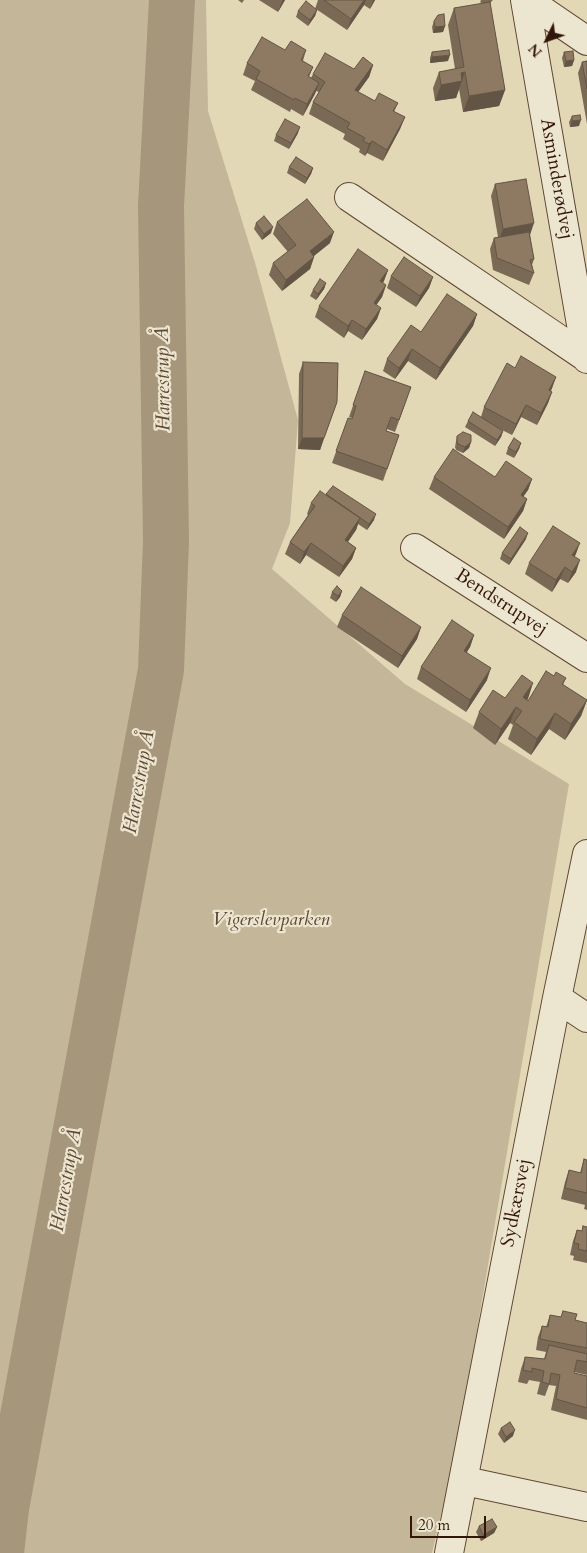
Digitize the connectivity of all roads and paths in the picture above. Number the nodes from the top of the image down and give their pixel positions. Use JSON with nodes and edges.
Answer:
{"nodes":[{"id":1,"x":526,"y":0,"type":"edge"},
{"id":2,"x":587,"y":41,"type":"edge"},
{"id":3,"x":349,"y":197,"type":"dead end"},
{"id":4,"x":587,"y":359,"type":"edge"},
{"id":5,"x":414,"y":548,"type":"dead end"},
{"id":6,"x":587,"y":658,"type":"edge"},
{"id":7,"x":587,"y":854,"type":"edge"},
{"id":8,"x":557,"y":998,"type":"junction"},
{"id":9,"x":587,"y":1018,"type":"edge"},
{"id":10,"x":465,"y":1481,"type":"junction"},
{"id":11,"x":587,"y":1507,"type":"edge"},
{"id":12,"x":449,"y":1553,"type":"edge"}],
"edges":[{"from":1,"to":2,"type":"street"},
{"from":1,"to":4,"type":"street","name":"Asminderødvej"},
{"from":3,"to":4,"type":"street","name":"Asminderødvej"},
{"from":5,"to":6,"type":"street","name":"Bendstrupvej"},
{"from":7,"to":8,"type":"street","name":"Sydkærsvej"},
{"from":8,"to":9,"type":"street"},
{"from":8,"to":10,"type":"street","name":"Sydkærsvej"},
{"from":10,"to":11,"type":"street"},
{"from":10,"to":12,"type":"street","name":"Sydkærsvej"}]}
